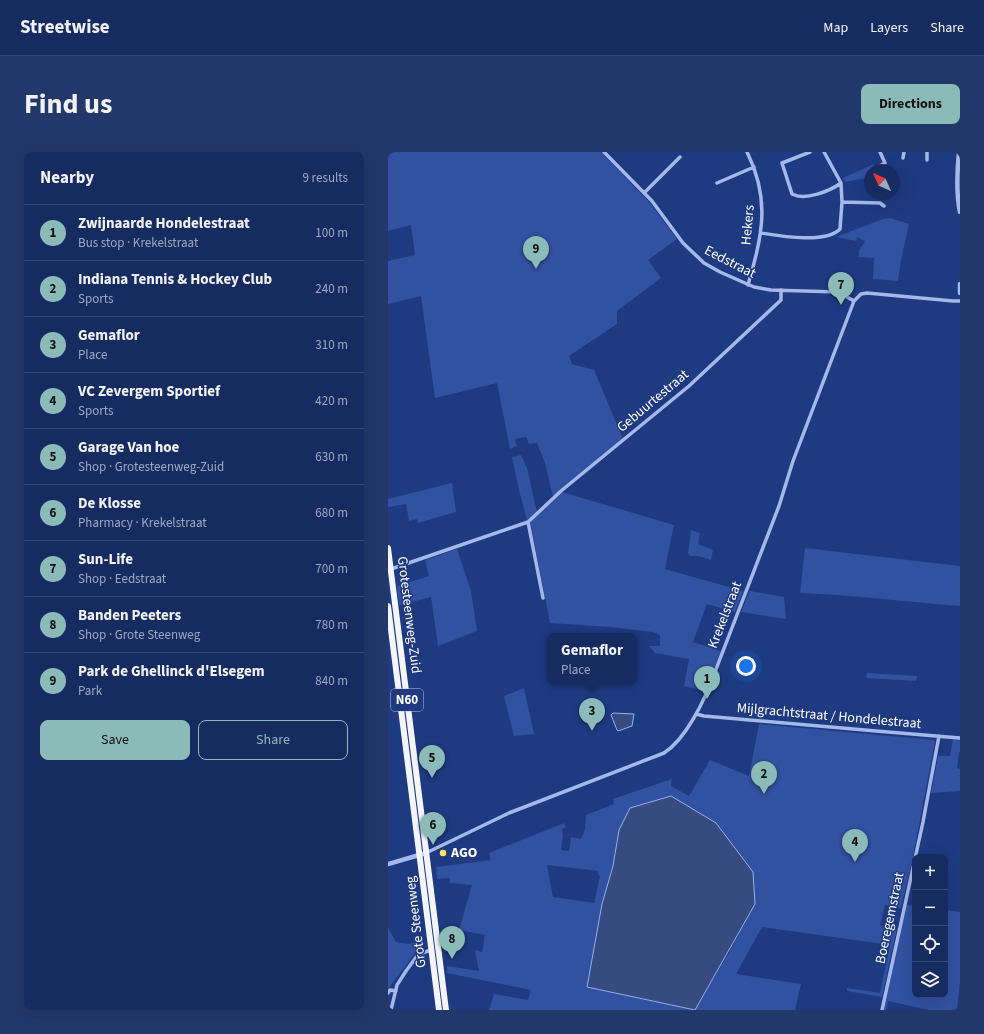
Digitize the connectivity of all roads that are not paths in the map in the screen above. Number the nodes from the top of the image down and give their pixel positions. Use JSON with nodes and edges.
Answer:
{"nodes":[{"id":1,"x":604,"y":152,"type":"edge"},
{"id":2,"x":747,"y":152,"type":"edge"},
{"id":3,"x":810,"y":152,"type":"edge"},
{"id":4,"x":824,"y":152,"type":"edge"},
{"id":5,"x":880,"y":152,"type":"edge"},
{"id":6,"x":904,"y":152,"type":"edge"},
{"id":7,"x":927,"y":152,"type":"edge"},
{"id":8,"x":959,"y":152,"type":"edge"},
{"id":9,"x":680,"y":157,"type":"dead end"},
{"id":10,"x":904,"y":158,"type":"dead end"},
{"id":11,"x":927,"y":160,"type":"dead end"},
{"id":12,"x":883,"y":164,"type":"edge"},
{"id":13,"x":754,"y":166,"type":"junction"},
{"id":14,"x":717,"y":183,"type":"dead end"},
{"id":15,"x":841,"y":183,"type":"junction"},
{"id":16,"x":644,"y":193,"type":"junction"},
{"id":17,"x":842,"y":202,"type":"junction"},
{"id":18,"x":884,"y":206,"type":"dead end"},
{"id":19,"x":960,"y":212,"type":"edge"},
{"id":20,"x":761,"y":233,"type":"junction"},
{"id":21,"x":960,"y":284,"type":"edge"},
{"id":22,"x":748,"y":285,"type":"junction"},
{"id":23,"x":781,"y":290,"type":"junction"},
{"id":24,"x":960,"y":293,"type":"edge"},
{"id":25,"x":960,"y":300,"type":"edge"},
{"id":26,"x":854,"y":301,"type":"junction"},
{"id":27,"x":528,"y":522,"type":"junction"},
{"id":28,"x":388,"y":548,"type":"edge"},
{"id":29,"x":391,"y":569,"type":"junction"},
{"id":30,"x":543,"y":598,"type":"dead end"},
{"id":31,"x":388,"y":606,"type":"edge"},
{"id":32,"x":696,"y":714,"type":"junction"},
{"id":33,"x":939,"y":736,"type":"junction"},
{"id":34,"x":960,"y":738,"type":"edge"},
{"id":35,"x":423,"y":854,"type":"junction"},
{"id":36,"x":388,"y":864,"type":"edge"},
{"id":37,"x":431,"y":950,"type":"junction"},
{"id":38,"x":396,"y":991,"type":"junction"},
{"id":39,"x":388,"y":993,"type":"edge"},
{"id":40,"x":391,"y":1010,"type":"edge"},
{"id":41,"x":439,"y":1010,"type":"edge"},
{"id":42,"x":446,"y":1010,"type":"edge"},
{"id":43,"x":882,"y":1010,"type":"edge"}],
"edges":[{"from":1,"to":16,"type":"street","name":"Eedstraat"},
{"from":2,"to":13,"type":"street","name":"Hekers"},
{"from":3,"to":15,"type":"street"},
{"from":4,"to":15,"type":"street"},
{"from":5,"to":12,"type":"street"},
{"from":6,"to":10,"type":"street"},
{"from":7,"to":11,"type":"street"},
{"from":8,"to":19,"type":"street"},
{"from":9,"to":16,"type":"street"},
{"from":13,"to":14,"type":"street"},
{"from":13,"to":20,"type":"street","name":"Hekers"},
{"from":15,"to":17,"type":"street"},
{"from":16,"to":22,"type":"street","name":"Eedstraat"},
{"from":17,"to":18,"type":"street"},
{"from":17,"to":20,"type":"street"},
{"from":20,"to":22,"type":"street","name":"Hekers"},
{"from":21,"to":24,"type":"street"},
{"from":22,"to":23,"type":"street","name":"Eedstraat"},
{"from":23,"to":26,"type":"street","name":"Eedstraat"},
{"from":23,"to":27,"type":"street","name":"Gebuurtestraat"},
{"from":25,"to":26,"type":"street"},
{"from":26,"to":32,"type":"street","name":"Krekelstraat"},
{"from":27,"to":29,"type":"street","name":"Gebuurtestraat"},
{"from":27,"to":30,"type":"street"},
{"from":28,"to":29,"type":"highway","name":"Grotesteenweg-Zuid","number":"N60"},
{"from":29,"to":35,"type":"highway","name":"Grotesteenweg-Zuid","number":"N60"},
{"from":31,"to":35,"type":"highway","name":"Grotesteenweg-Zuid","number":"N60"},
{"from":32,"to":33,"type":"street","name":"Mijlgrachtstraat / Hondelestraat"},
{"from":32,"to":35,"type":"street","name":"Krekelstraat"},
{"from":33,"to":34,"type":"street","name":"Mijlgrachtstraat / Hondelestraat"},
{"from":33,"to":43,"type":"street","name":"Boeregemstraat"},
{"from":35,"to":36,"type":"street"},
{"from":35,"to":37,"type":"highway","name":"Grote Steenweg","number":"N60"},
{"from":35,"to":42,"type":"highway","name":"Grote Steenweg","number":"N60"},
{"from":37,"to":38,"type":"street"},
{"from":37,"to":41,"type":"highway","name":"Grote Steenweg","number":"N60"},
{"from":38,"to":39,"type":"street"},
{"from":38,"to":40,"type":"street"}]}
